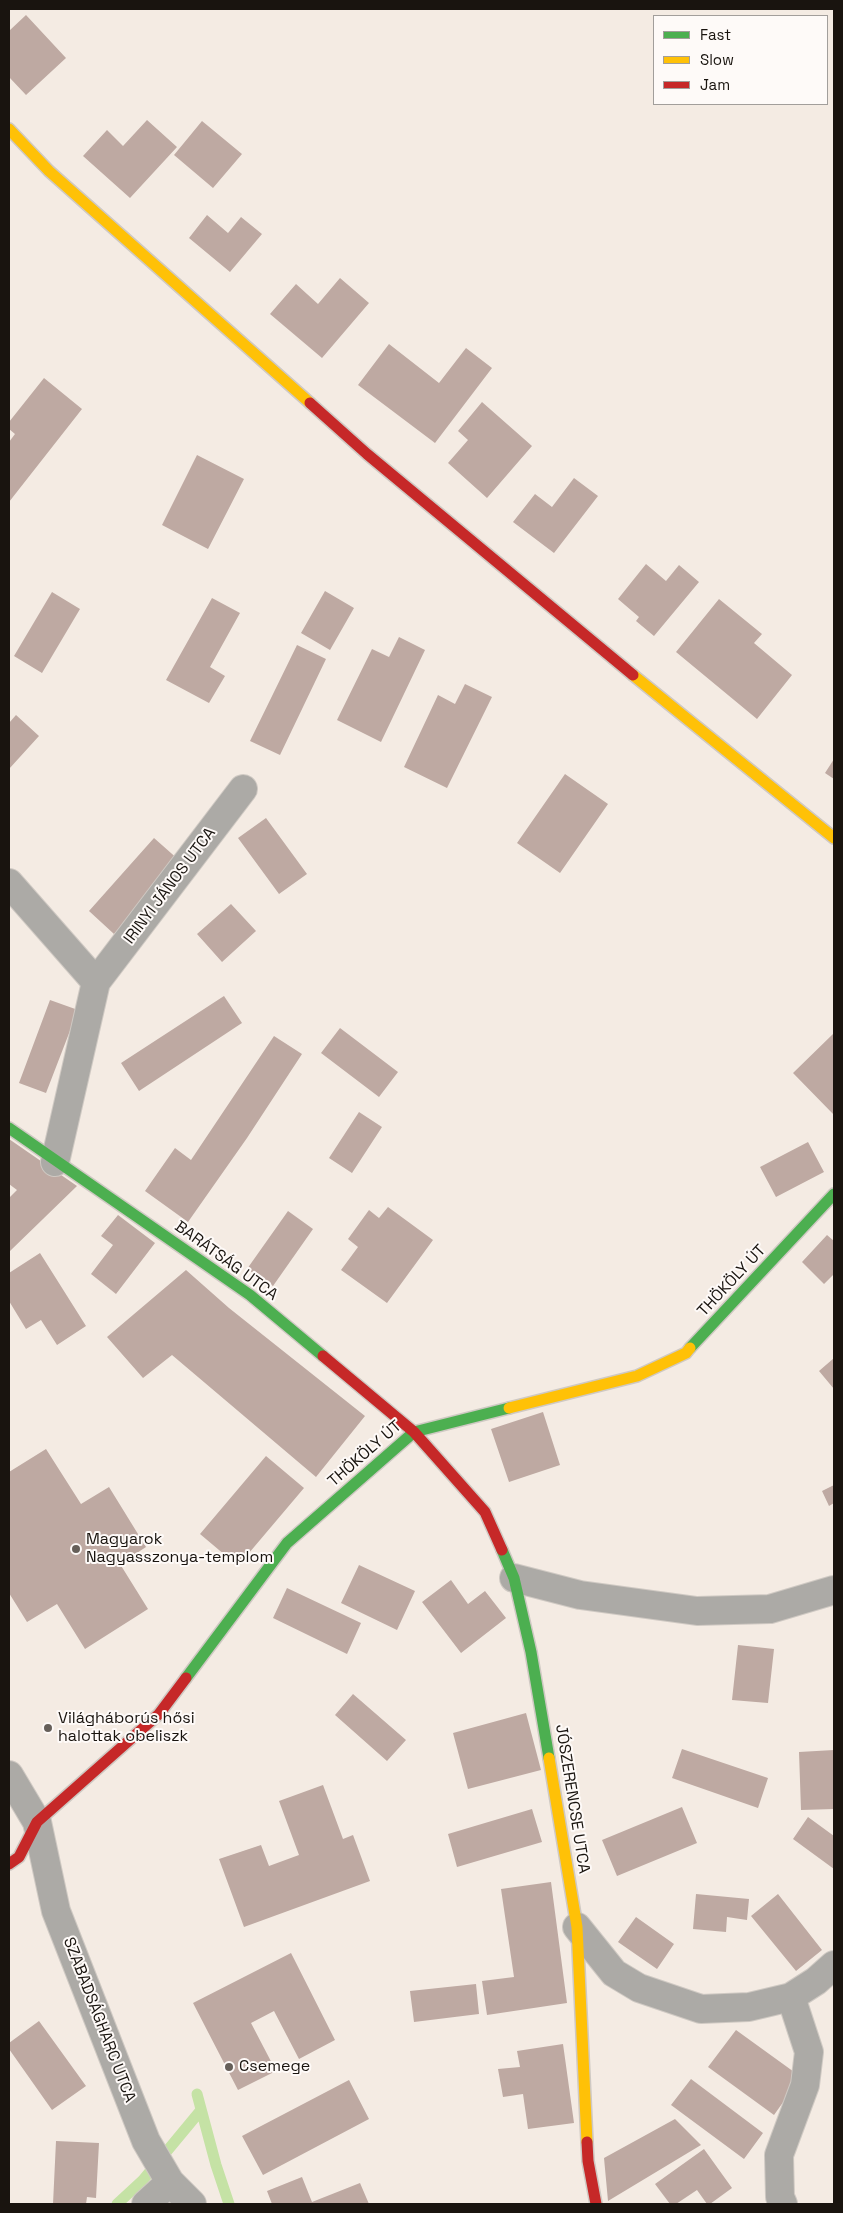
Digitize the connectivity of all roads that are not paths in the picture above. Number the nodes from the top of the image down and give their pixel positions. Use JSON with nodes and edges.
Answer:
{"nodes":[{"id":1,"x":9,"y":129,"type":"edge"},
{"id":2,"x":243,"y":789,"type":"dead end"},
{"id":3,"x":834,"y":838,"type":"edge"},
{"id":4,"x":9,"y":884,"type":"edge"},
{"id":5,"x":96,"y":982,"type":"junction"},
{"id":6,"x":9,"y":1128,"type":"edge"},
{"id":7,"x":55,"y":1162,"type":"junction"},
{"id":8,"x":834,"y":1194,"type":"edge"},
{"id":9,"x":414,"y":1432,"type":"junction"},
{"id":10,"x":514,"y":1578,"type":"junction"},
{"id":11,"x":834,"y":1590,"type":"edge"},
{"id":12,"x":9,"y":1775,"type":"edge"},
{"id":13,"x":37,"y":1822,"type":"junction"},
{"id":14,"x":9,"y":1864,"type":"edge"},
{"id":15,"x":577,"y":1927,"type":"junction"},
{"id":16,"x":834,"y":1965,"type":"edge"},
{"id":17,"x":791,"y":1997,"type":"junction"},
{"id":18,"x":170,"y":2182,"type":"junction"},
{"id":19,"x":146,"y":2204,"type":"edge"},
{"id":20,"x":192,"y":2204,"type":"edge"},
{"id":21,"x":596,"y":2204,"type":"edge"},
{"id":22,"x":783,"y":2204,"type":"edge"}],
"edges":[{"from":1,"to":3,"type":"street"},
{"from":2,"to":5,"type":"street","name":"IRINYI JÁNOS UTCA"},
{"from":4,"to":5,"type":"street"},
{"from":5,"to":7,"type":"street","name":"IRINYI JÁNOS UTCA"},
{"from":6,"to":7,"type":"street","name":"BARÁTSÁG UTCA"},
{"from":7,"to":9,"type":"street","name":"BARÁTSÁG UTCA"},
{"from":8,"to":9,"type":"street","name":"THÖKÖLY ÚT"},
{"from":9,"to":10,"type":"street","name":"JÓSZERENCSE UTCA"},
{"from":9,"to":13,"type":"street","name":"THÖKÖLY ÚT"},
{"from":10,"to":11,"type":"street"},
{"from":10,"to":15,"type":"street","name":"JÓSZERENCSE UTCA"},
{"from":12,"to":13,"type":"street","name":"SZABADSÁGHARC UTCA"},
{"from":13,"to":14,"type":"street"},
{"from":13,"to":18,"type":"street","name":"SZABADSÁGHARC UTCA"},
{"from":15,"to":17,"type":"street"},
{"from":15,"to":21,"type":"street","name":"JÓSZERENCSE UTCA"},
{"from":16,"to":17,"type":"street"},
{"from":17,"to":22,"type":"street"},
{"from":18,"to":19,"type":"street"},
{"from":18,"to":20,"type":"street","name":"SZABADSÁGHARC UTCA"}]}
